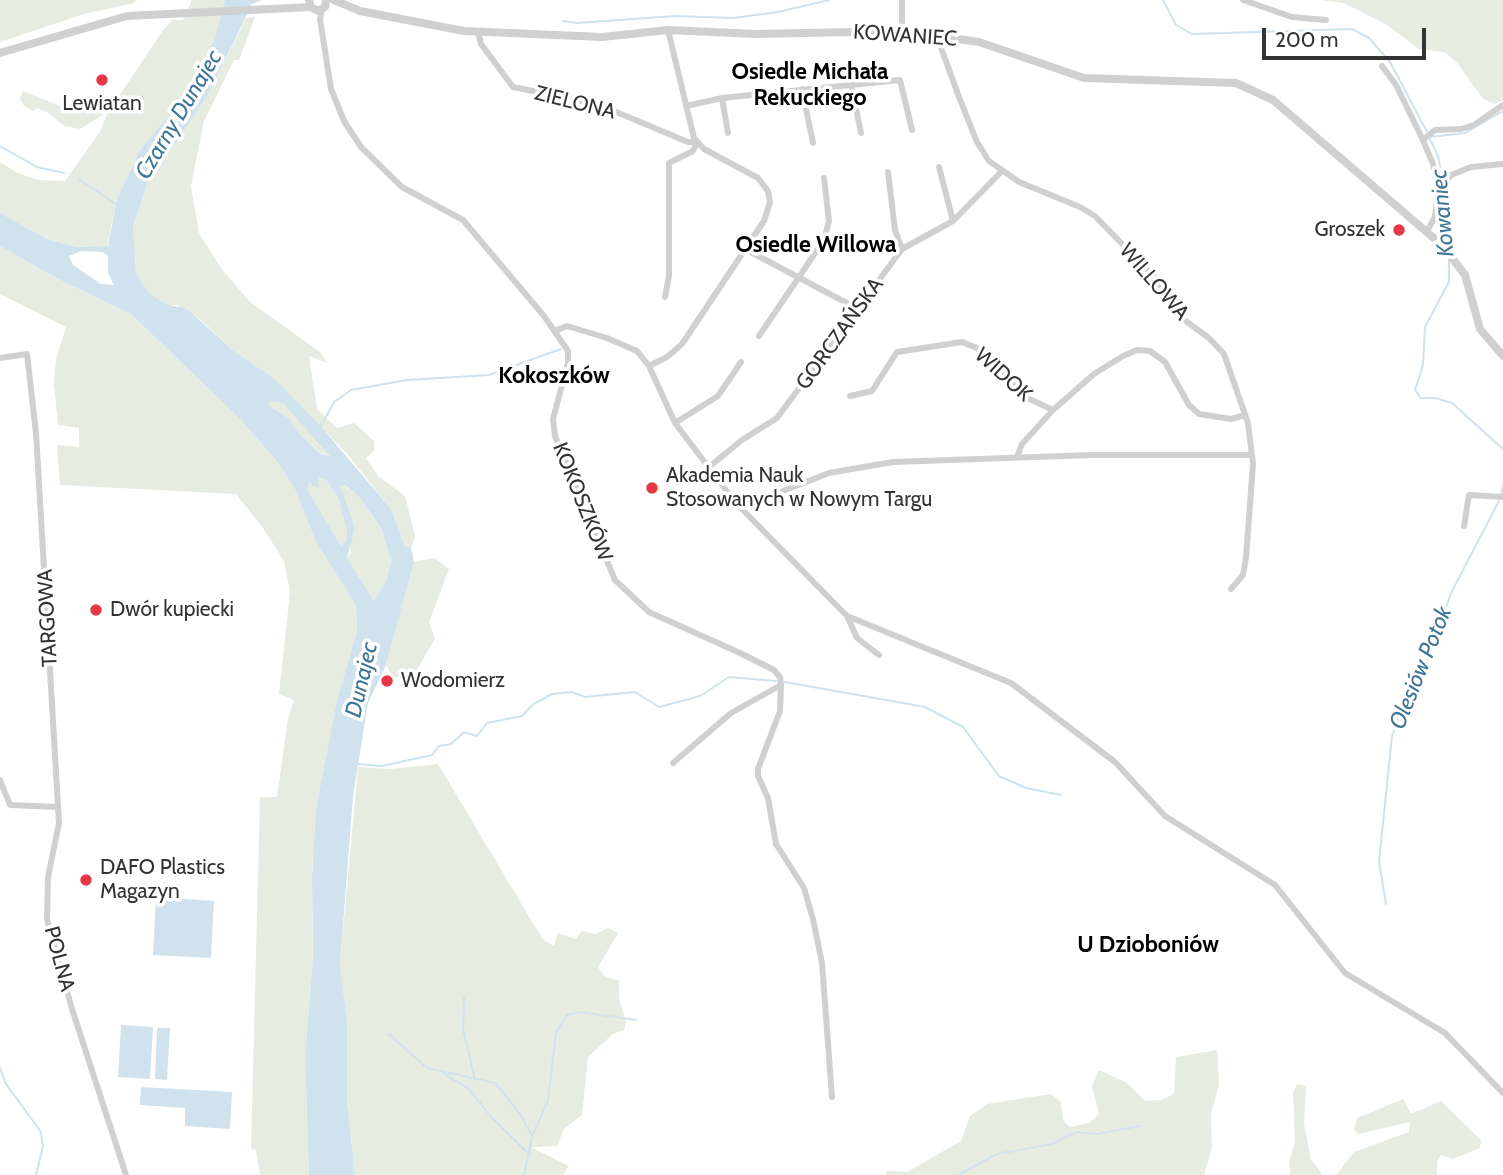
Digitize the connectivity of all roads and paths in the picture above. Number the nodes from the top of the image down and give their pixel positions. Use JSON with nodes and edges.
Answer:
{"nodes":[{"id":1,"x":334,"y":0,"type":"edge"},
{"id":2,"x":902,"y":0,"type":"edge"},
{"id":3,"x":1243,"y":0,"type":"edge"},
{"id":4,"x":316,"y":5,"type":"edge"},
{"id":5,"x":347,"y":5,"type":"junction"},
{"id":6,"x":1326,"y":20,"type":"dead end"},
{"id":7,"x":668,"y":30,"type":"junction"},
{"id":8,"x":902,"y":31,"type":"junction"},
{"id":9,"x":478,"y":32,"type":"junction"},
{"id":10,"x":940,"y":36,"type":"junction"},
{"id":11,"x":0,"y":53,"type":"edge"},
{"id":12,"x":1382,"y":66,"type":"dead end"},
{"id":13,"x":851,"y":85,"type":"junction"},
{"id":14,"x":802,"y":89,"type":"junction"},
{"id":15,"x":722,"y":98,"type":"junction"},
{"id":16,"x":1503,"y":105,"type":"edge"},
{"id":17,"x":686,"y":106,"type":"junction"},
{"id":18,"x":912,"y":130,"type":"dead end"},
{"id":19,"x":861,"y":133,"type":"dead end"},
{"id":20,"x":729,"y":134,"type":"dead end"},
{"id":21,"x":1423,"y":140,"type":"junction"},
{"id":22,"x":698,"y":142,"type":"junction"},
{"id":23,"x":813,"y":143,"type":"dead end"},
{"id":24,"x":1503,"y":164,"type":"edge"},
{"id":25,"x":939,"y":167,"type":"dead end"},
{"id":26,"x":888,"y":172,"type":"dead end"},
{"id":27,"x":1001,"y":172,"type":"junction"},
{"id":28,"x":824,"y":178,"type":"dead end"},
{"id":29,"x":1439,"y":189,"type":"junction"},
{"id":30,"x":953,"y":221,"type":"junction"},
{"id":31,"x":1427,"y":231,"type":"junction"},
{"id":32,"x":745,"y":249,"type":"junction"},
{"id":33,"x":902,"y":249,"type":"junction"},
{"id":34,"x":797,"y":278,"type":"junction"},
{"id":35,"x":665,"y":296,"type":"dead end"},
{"id":36,"x":858,"y":309,"type":"junction"},
{"id":37,"x":555,"y":331,"type":"junction"},
{"id":38,"x":759,"y":336,"type":"dead end"},
{"id":39,"x":1503,"y":356,"type":"edge"},
{"id":40,"x":0,"y":358,"type":"edge"},
{"id":41,"x":741,"y":362,"type":"dead end"},
{"id":42,"x":649,"y":366,"type":"junction"},
{"id":43,"x":850,"y":396,"type":"dead end"},
{"id":44,"x":1053,"y":410,"type":"junction"},
{"id":45,"x":1245,"y":415,"type":"junction"},
{"id":46,"x":675,"y":423,"type":"junction"},
{"id":47,"x":1251,"y":455,"type":"junction"},
{"id":48,"x":1017,"y":457,"type":"junction"},
{"id":49,"x":709,"y":467,"type":"junction"},
{"id":50,"x":1503,"y":497,"type":"edge"},
{"id":51,"x":740,"y":508,"type":"junction"},
{"id":52,"x":1464,"y":526,"type":"dead end"},
{"id":53,"x":1231,"y":589,"type":"dead end"},
{"id":54,"x":848,"y":616,"type":"junction"},
{"id":55,"x":879,"y":654,"type":"dead end"},
{"id":56,"x":781,"y":685,"type":"junction"},
{"id":57,"x":673,"y":763,"type":"dead end"},
{"id":58,"x":0,"y":780,"type":"edge"},
{"id":59,"x":58,"y":807,"type":"junction"},
{"id":60,"x":47,"y":909,"type":"joint"},
{"id":61,"x":1503,"y":1093,"type":"edge"},
{"id":62,"x":832,"y":1097,"type":"dead end"},
{"id":63,"x":126,"y":1175,"type":"edge"}],
"edges":[{"from":1,"to":5,"type":"street","name":"KOWANIEC"},
{"from":2,"to":8,"type":"street"},
{"from":3,"to":6,"type":"street"},
{"from":4,"to":5,"type":"street","name":"KOWANIEC"},
{"from":4,"to":11,"type":"street","name":"KOWANIEC"},
{"from":4,"to":37,"type":"street","name":"KOKOSZKÓW"},
{"from":5,"to":9,"type":"street","name":"KOWANIEC"},
{"from":7,"to":8,"type":"street","name":"KOWANIEC"},
{"from":7,"to":9,"type":"street","name":"KOWANIEC"},
{"from":7,"to":17,"type":"street"},
{"from":8,"to":10,"type":"street","name":"KOWANIEC"},
{"from":9,"to":22,"type":"street","name":"ZIELONA"},
{"from":10,"to":27,"type":"street","name":"WILLOWA"},
{"from":10,"to":31,"type":"street","name":"KOWANIEC"},
{"from":12,"to":21,"type":"street"},
{"from":13,"to":14,"type":"street"},
{"from":13,"to":18,"type":"street"},
{"from":13,"to":19,"type":"street"},
{"from":14,"to":15,"type":"street"},
{"from":14,"to":23,"type":"street"},
{"from":15,"to":17,"type":"street"},
{"from":15,"to":20,"type":"street"},
{"from":16,"to":21,"type":"street"},
{"from":17,"to":22,"type":"street"},
{"from":21,"to":29,"type":"street"},
{"from":22,"to":32,"type":"street","name":"ZIELONA"},
{"from":22,"to":35,"type":"street"},
{"from":24,"to":29,"type":"street"},
{"from":25,"to":30,"type":"street"},
{"from":26,"to":33,"type":"street"},
{"from":27,"to":30,"type":"street","name":"GORCZAŃSKA"},
{"from":27,"to":45,"type":"street","name":"WILLOWA"},
{"from":28,"to":34,"type":"street"},
{"from":29,"to":31,"type":"street"},
{"from":30,"to":33,"type":"street","name":"GORCZAŃSKA"},
{"from":31,"to":39,"type":"street","name":"KOWANIEC"},
{"from":32,"to":34,"type":"street"},
{"from":32,"to":42,"type":"street","name":"ZIELONA"},
{"from":33,"to":36,"type":"street","name":"GORCZAŃSKA"},
{"from":34,"to":36,"type":"street"},
{"from":34,"to":38,"type":"street"},
{"from":36,"to":49,"type":"street","name":"GORCZAŃSKA"},
{"from":37,"to":42,"type":"street"},
{"from":37,"to":56,"type":"street","name":"KOKOSZKÓW"},
{"from":40,"to":59,"type":"street","name":"TARGOWA"},
{"from":41,"to":46,"type":"street"},
{"from":42,"to":46,"type":"street"},
{"from":43,"to":44,"type":"street","name":"WIDOK"},
{"from":44,"to":45,"type":"street","name":"WIDOK"},
{"from":44,"to":48,"type":"street","name":"WIDOK"},
{"from":45,"to":47,"type":"street","name":"WILLOWA"},
{"from":46,"to":49,"type":"street"},
{"from":47,"to":48,"type":"street"},
{"from":47,"to":53,"type":"street","name":"WILLOWA"},
{"from":48,"to":51,"type":"street"},
{"from":49,"to":51,"type":"street"},
{"from":50,"to":52,"type":"street"},
{"from":51,"to":54,"type":"street"},
{"from":54,"to":55,"type":"street"},
{"from":54,"to":61,"type":"street"},
{"from":56,"to":57,"type":"street"},
{"from":56,"to":62,"type":"street"},
{"from":58,"to":59,"type":"street"},
{"from":59,"to":60,"type":"street","name":"TARGOWA"},
{"from":60,"to":63,"type":"street","name":"POLNA"}]}
